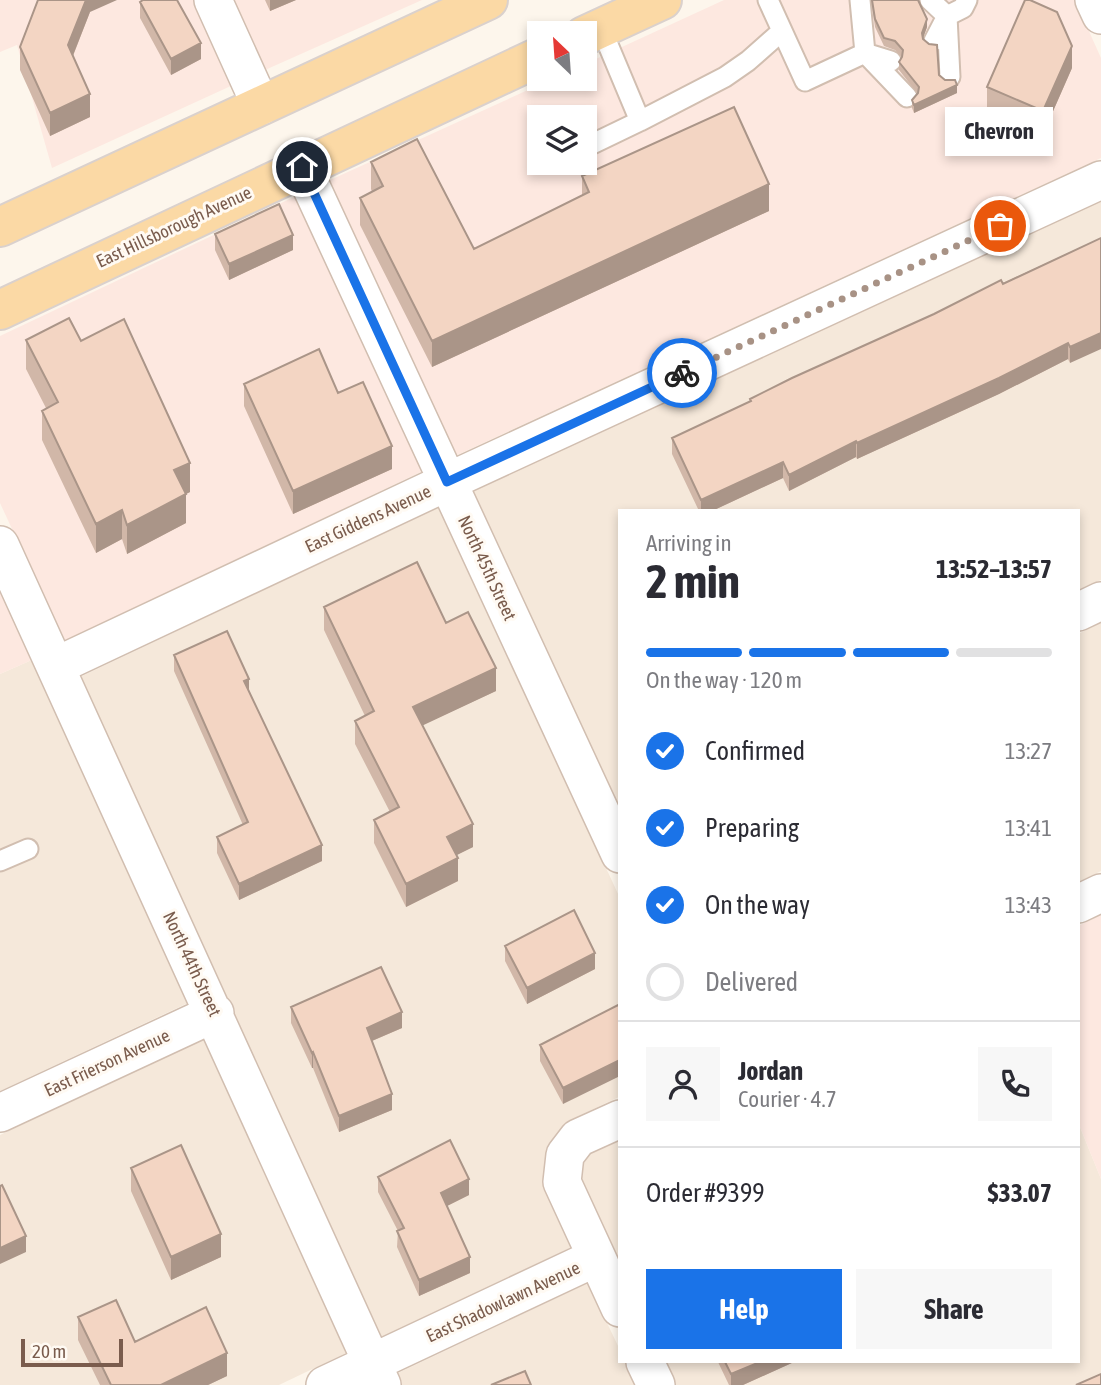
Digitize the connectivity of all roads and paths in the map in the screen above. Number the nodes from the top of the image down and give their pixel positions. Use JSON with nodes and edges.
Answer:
{"nodes":[{"id":1,"x":213,"y":0,"type":"edge"},
{"id":2,"x":488,"y":0,"type":"edge"},
{"id":3,"x":663,"y":0,"type":"edge"},
{"id":4,"x":768,"y":0,"type":"edge"},
{"id":5,"x":860,"y":0,"type":"edge"},
{"id":6,"x":967,"y":0,"type":"edge"},
{"id":7,"x":1094,"y":0,"type":"edge"},
{"id":8,"x":924,"y":5,"type":"edge"},
{"id":9,"x":1101,"y":15,"type":"edge"},
{"id":10,"x":947,"y":16,"type":"junction"},
{"id":11,"x":876,"y":29,"type":"edge"},
{"id":12,"x":597,"y":30,"type":"edge"},
{"id":13,"x":782,"y":31,"type":"junction"},
{"id":14,"x":597,"y":40,"type":"edge"},
{"id":15,"x":934,"y":41,"type":"dead end"},
{"id":16,"x":865,"y":53,"type":"junction"},
{"id":17,"x":891,"y":61,"type":"dead end"},
{"id":18,"x":527,"y":63,"type":"edge"},
{"id":19,"x":950,"y":77,"type":"edge"},
{"id":20,"x":907,"y":97,"type":"dead end"},
{"id":21,"x":261,"y":106,"type":"junction"},
{"id":22,"x":640,"y":121,"type":"junction"},
{"id":23,"x":597,"y":142,"type":"edge"},
{"id":24,"x":302,"y":167,"type":"junction"},
{"id":25,"x":1101,"y":180,"type":"edge"},
{"id":26,"x":0,"y":228,"type":"edge"},
{"id":27,"x":0,"y":310,"type":"edge"},
{"id":28,"x":447,"y":482,"type":"junction"},
{"id":29,"x":0,"y":545,"type":"edge"},
{"id":30,"x":1101,"y":601,"type":"edge"},
{"id":31,"x":1080,"y":611,"type":"edge"},
{"id":32,"x":56,"y":666,"type":"junction"},
{"id":33,"x":616,"y":839,"type":"edge"},
{"id":34,"x":28,"y":849,"type":"dead end"},
{"id":35,"x":0,"y":862,"type":"edge"},
{"id":36,"x":1101,"y":893,"type":"edge"},
{"id":37,"x":1080,"y":903,"type":"edge"},
{"id":38,"x":215,"y":1013,"type":"junction"},
{"id":39,"x":0,"y":1113,"type":"edge"},
{"id":40,"x":618,"y":1120,"type":"edge"},
{"id":41,"x":596,"y":1258,"type":"junction"},
{"id":42,"x":618,"y":1304,"type":"edge"},
{"id":43,"x":645,"y":1363,"type":"edge"},
{"id":44,"x":377,"y":1374,"type":"edge"},
{"id":45,"x":325,"y":1385,"type":"edge"},
{"id":46,"x":656,"y":1385,"type":"edge"}],
"edges":[{"from":1,"to":21,"type":"street"},
{"from":2,"to":21,"type":"main road"},
{"from":3,"to":12,"type":"main road"},
{"from":4,"to":13,"type":"lane"},
{"from":5,"to":16,"type":"lane"},
{"from":6,"to":10,"type":"lane"},
{"from":7,"to":9,"type":"street"},
{"from":8,"to":10,"type":"lane"},
{"from":10,"to":15,"type":"lane"},
{"from":10,"to":19,"type":"lane"},
{"from":11,"to":16,"type":"lane"},
{"from":13,"to":16,"type":"lane"},
{"from":13,"to":22,"type":"lane"},
{"from":14,"to":22,"type":"lane"},
{"from":16,"to":17,"type":"lane"},
{"from":16,"to":20,"type":"lane"},
{"from":18,"to":24,"type":"main road","name":"East Hillsborough Avenue"},
{"from":21,"to":26,"type":"main road"},
{"from":22,"to":23,"type":"lane"},
{"from":24,"to":27,"type":"main road","name":"East Hillsborough Avenue"},
{"from":24,"to":28,"type":"street","name":"North 45th Street"},
{"from":25,"to":28,"type":"street","name":"East Giddens Avenue"},
{"from":28,"to":32,"type":"street","name":"East Giddens Avenue"},
{"from":28,"to":33,"type":"street","name":"North 45th Street"},
{"from":29,"to":32,"type":"street","name":"North 44th Street"},
{"from":30,"to":31,"type":"street"},
{"from":32,"to":38,"type":"street","name":"North 44th Street"},
{"from":34,"to":35,"type":"lane"},
{"from":36,"to":37,"type":"street"},
{"from":38,"to":39,"type":"street","name":"East Frierson Avenue"},
{"from":38,"to":44,"type":"street","name":"North 44th Street"},
{"from":40,"to":41,"type":"street","name":"East Shadowlawn Avenue"},
{"from":41,"to":42,"type":"street"},
{"from":41,"to":44,"type":"street","name":"East Shadowlawn Avenue"},
{"from":43,"to":46,"type":"street"},
{"from":44,"to":45,"type":"street","name":"East Shadowlawn Avenue"}]}
